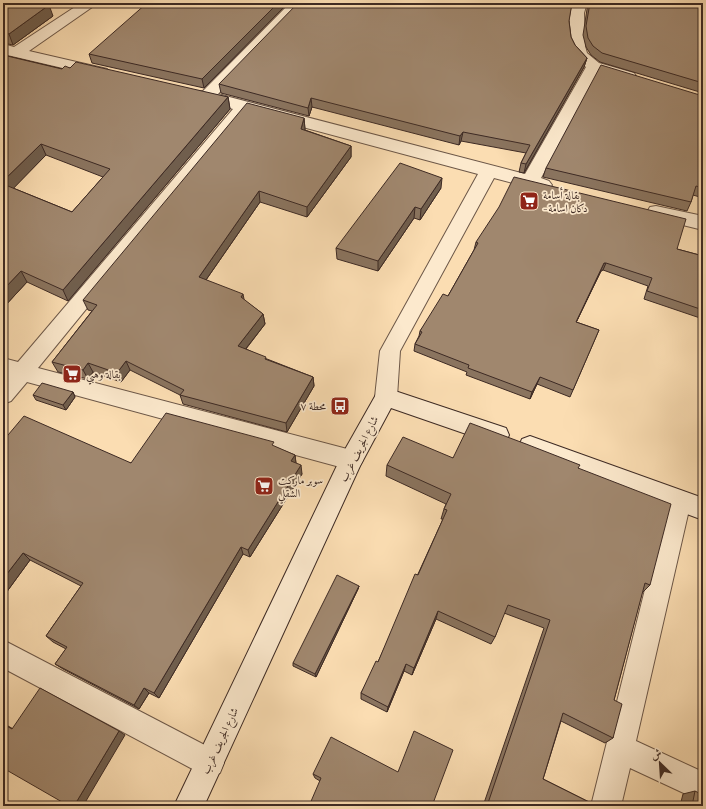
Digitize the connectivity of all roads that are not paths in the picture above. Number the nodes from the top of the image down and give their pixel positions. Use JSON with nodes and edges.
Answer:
{"nodes":[{"id":1,"x":91,"y":3,"type":"edge"},
{"id":2,"x":298,"y":3,"type":"edge"},
{"id":3,"x":580,"y":3,"type":"edge"},
{"id":4,"x":10,"y":51,"type":"edge"},
{"id":5,"x":594,"y":66,"type":"junction"},
{"id":6,"x":116,"y":75,"type":"edge"},
{"id":7,"x":645,"y":82,"type":"edge"},
{"id":8,"x":184,"y":91,"type":"edge"},
{"id":9,"x":207,"y":96,"type":"junction"},
{"id":10,"x":244,"y":106,"type":"junction"},
{"id":11,"x":488,"y":172,"type":"junction"},
{"id":12,"x":530,"y":182,"type":"junction"},
{"id":13,"x":560,"y":189,"type":"edge"},
{"id":14,"x":643,"y":208,"type":"edge"},
{"id":15,"x":703,"y":223,"type":"edge"},
{"id":16,"x":12,"y":370,"type":"edge"},
{"id":17,"x":3,"y":395,"type":"edge"},
{"id":18,"x":386,"y":397,"type":"junction"},
{"id":19,"x":351,"y":460,"type":"junction"},
{"id":20,"x":691,"y":505,"type":"edge"},
{"id":21,"x":3,"y":653,"type":"edge"},
{"id":22,"x":620,"y":748,"type":"junction"},
{"id":23,"x":210,"y":763,"type":"junction"},
{"id":24,"x":703,"y":788,"type":"edge"},
{"id":25,"x":189,"y":806,"type":"edge"},
{"id":26,"x":606,"y":806,"type":"edge"}],
"edges":[{"from":1,"to":4,"type":"street"},
{"from":2,"to":9,"type":"street"},
{"from":3,"to":5,"type":"street"},
{"from":4,"to":6,"type":"street"},
{"from":5,"to":7,"type":"street"},
{"from":5,"to":12,"type":"street"},
{"from":8,"to":9,"type":"street"},
{"from":9,"to":10,"type":"street"},
{"from":10,"to":11,"type":"street"},
{"from":10,"to":16,"type":"street"},
{"from":11,"to":12,"type":"street"},
{"from":11,"to":18,"type":"street"},
{"from":12,"to":13,"type":"street"},
{"from":14,"to":15,"type":"street"},
{"from":16,"to":17,"type":"street"},
{"from":16,"to":19,"type":"street"},
{"from":18,"to":19,"type":"street","name":"شارع الجريف غرب"},
{"from":18,"to":20,"type":"street"},
{"from":19,"to":23,"type":"street","name":"شارع الجريف غرب"},
{"from":20,"to":22,"type":"street"},
{"from":21,"to":23,"type":"street"},
{"from":22,"to":24,"type":"street"},
{"from":22,"to":26,"type":"street"},
{"from":23,"to":25,"type":"street","name":"شارع الجريف غرب"}]}
